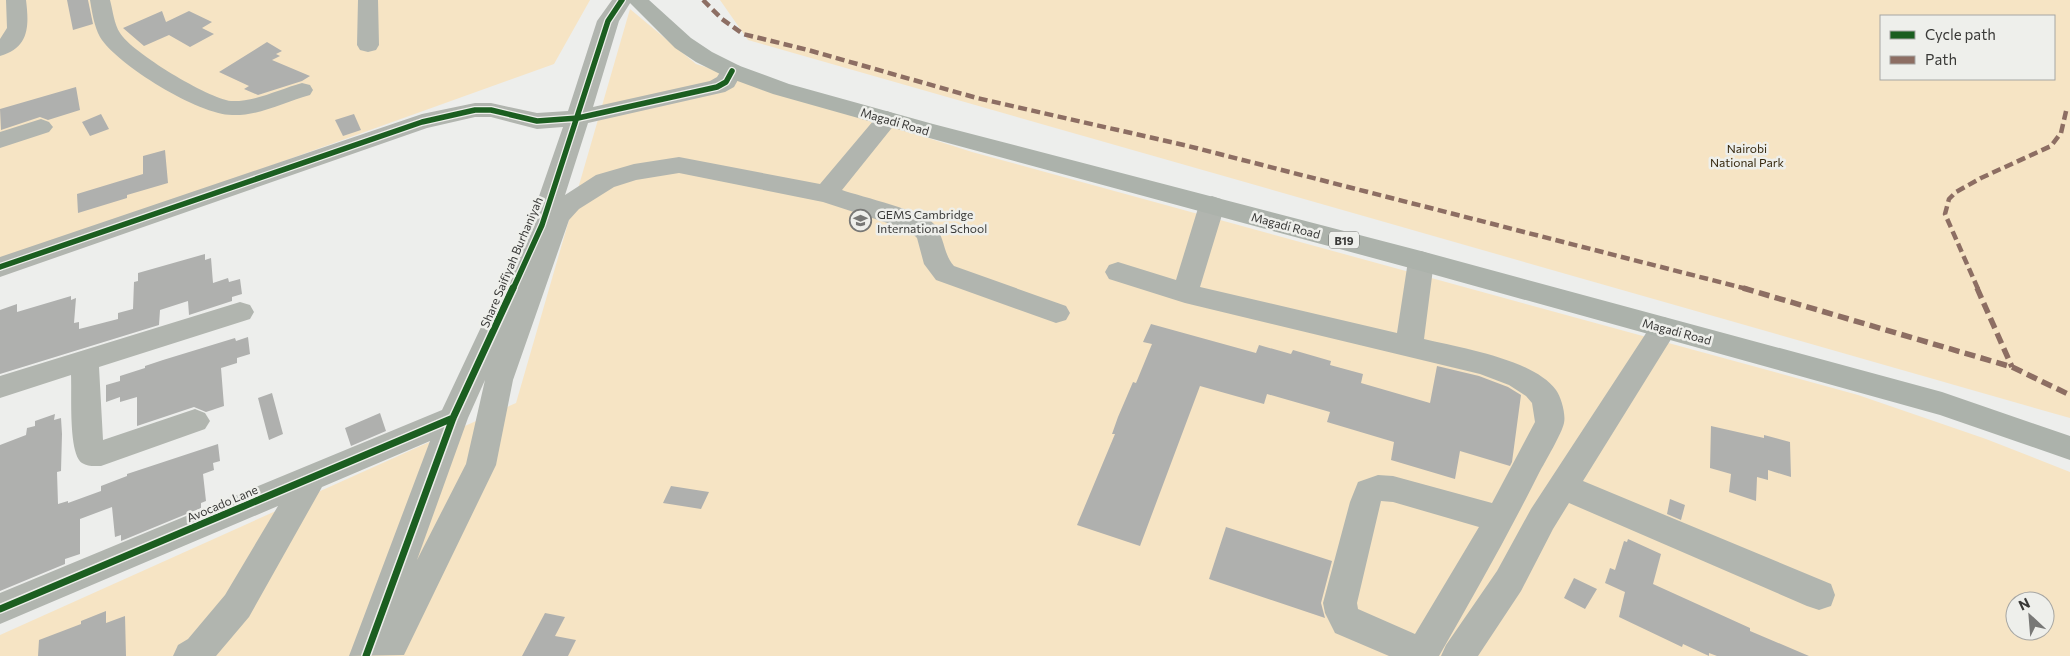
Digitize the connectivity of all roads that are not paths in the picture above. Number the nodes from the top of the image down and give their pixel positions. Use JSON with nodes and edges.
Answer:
{"nodes":[{"id":1,"x":16,"y":0,"type":"edge"},
{"id":2,"x":100,"y":0,"type":"edge"},
{"id":3,"x":368,"y":0,"type":"edge"},
{"id":4,"x":622,"y":0,"type":"edge"},
{"id":5,"x":637,"y":0,"type":"edge"},
{"id":6,"x":368,"y":45,"type":"dead end"},
{"id":7,"x":0,"y":49,"type":"edge"},
{"id":8,"x":732,"y":71,"type":"junction"},
{"id":9,"x":302,"y":90,"type":"dead end"},
{"id":10,"x":578,"y":118,"type":"junction"},
{"id":11,"x":887,"y":119,"type":"junction"},
{"id":12,"x":41,"y":128,"type":"dead end"},
{"id":13,"x":0,"y":140,"type":"edge"},
{"id":14,"x":826,"y":194,"type":"junction"},
{"id":15,"x":1212,"y":206,"type":"junction"},
{"id":16,"x":1421,"y":261,"type":"junction"},
{"id":17,"x":0,"y":267,"type":"edge"},
{"id":18,"x":1118,"y":272,"type":"dead end"},
{"id":19,"x":1185,"y":293,"type":"junction"},
{"id":20,"x":240,"y":312,"type":"dead end"},
{"id":21,"x":1056,"y":314,"type":"dead end"},
{"id":22,"x":1664,"y":328,"type":"junction"},
{"id":23,"x":1409,"y":347,"type":"junction"},
{"id":24,"x":85,"y":360,"type":"junction"},
{"id":25,"x":0,"y":387,"type":"edge"},
{"id":26,"x":454,"y":418,"type":"junction"},
{"id":27,"x":194,"y":421,"type":"dead end"},
{"id":28,"x":2070,"y":448,"type":"edge"},
{"id":29,"x":311,"y":478,"type":"junction"},
{"id":30,"x":1563,"y":486,"type":"junction"},
{"id":31,"x":1500,"y":519,"type":"junction"},
{"id":32,"x":1819,"y":594,"type":"dead end"},
{"id":33,"x":0,"y":609,"type":"edge"},
{"id":34,"x":379,"y":650,"type":"edge"},
{"id":35,"x":1422,"y":655,"type":"edge"},
{"id":36,"x":191,"y":656,"type":"edge"},
{"id":37,"x":1458,"y":656,"type":"edge"}],
"edges":[{"from":1,"to":7,"type":"street"},
{"from":2,"to":9,"type":"street"},
{"from":3,"to":6,"type":"street"},
{"from":4,"to":10,"type":"street","name":"Share Saifiyah Burhaniyah"},
{"from":5,"to":8,"type":"highway","name":"Magadi Road","number":"B19"},
{"from":8,"to":10,"type":"street"},
{"from":8,"to":11,"type":"highway","name":"Magadi Road","number":"B19"},
{"from":10,"to":17,"type":"street"},
{"from":10,"to":26,"type":"street","name":"Share Saifiyah Burhaniyah"},
{"from":11,"to":14,"type":"street"},
{"from":11,"to":15,"type":"highway","name":"Magadi Road","number":"B19"},
{"from":12,"to":13,"type":"street"},
{"from":14,"to":21,"type":"street"},
{"from":14,"to":34,"type":"street"},
{"from":15,"to":16,"type":"highway","name":"Magadi Road","number":"B19"},
{"from":15,"to":19,"type":"street"},
{"from":16,"to":22,"type":"highway","name":"Magadi Road","number":"B19"},
{"from":16,"to":23,"type":"street"},
{"from":18,"to":19,"type":"street"},
{"from":19,"to":23,"type":"street"},
{"from":20,"to":24,"type":"street"},
{"from":22,"to":28,"type":"highway","name":"Magadi Road","number":"B19"},
{"from":22,"to":30,"type":"street"},
{"from":23,"to":31,"type":"street"},
{"from":24,"to":25,"type":"street"},
{"from":24,"to":27,"type":"street"},
{"from":26,"to":29,"type":"street","name":"Avocado Lane"},
{"from":26,"to":34,"type":"street","name":"Share Saifiyah Burhaniyah"},
{"from":29,"to":33,"type":"street","name":"Avocado Lane"},
{"from":29,"to":36,"type":"street"},
{"from":30,"to":32,"type":"street"},
{"from":30,"to":37,"type":"street"},
{"from":31,"to":35,"type":"street"},
{"from":31,"to":35,"type":"street"}]}
